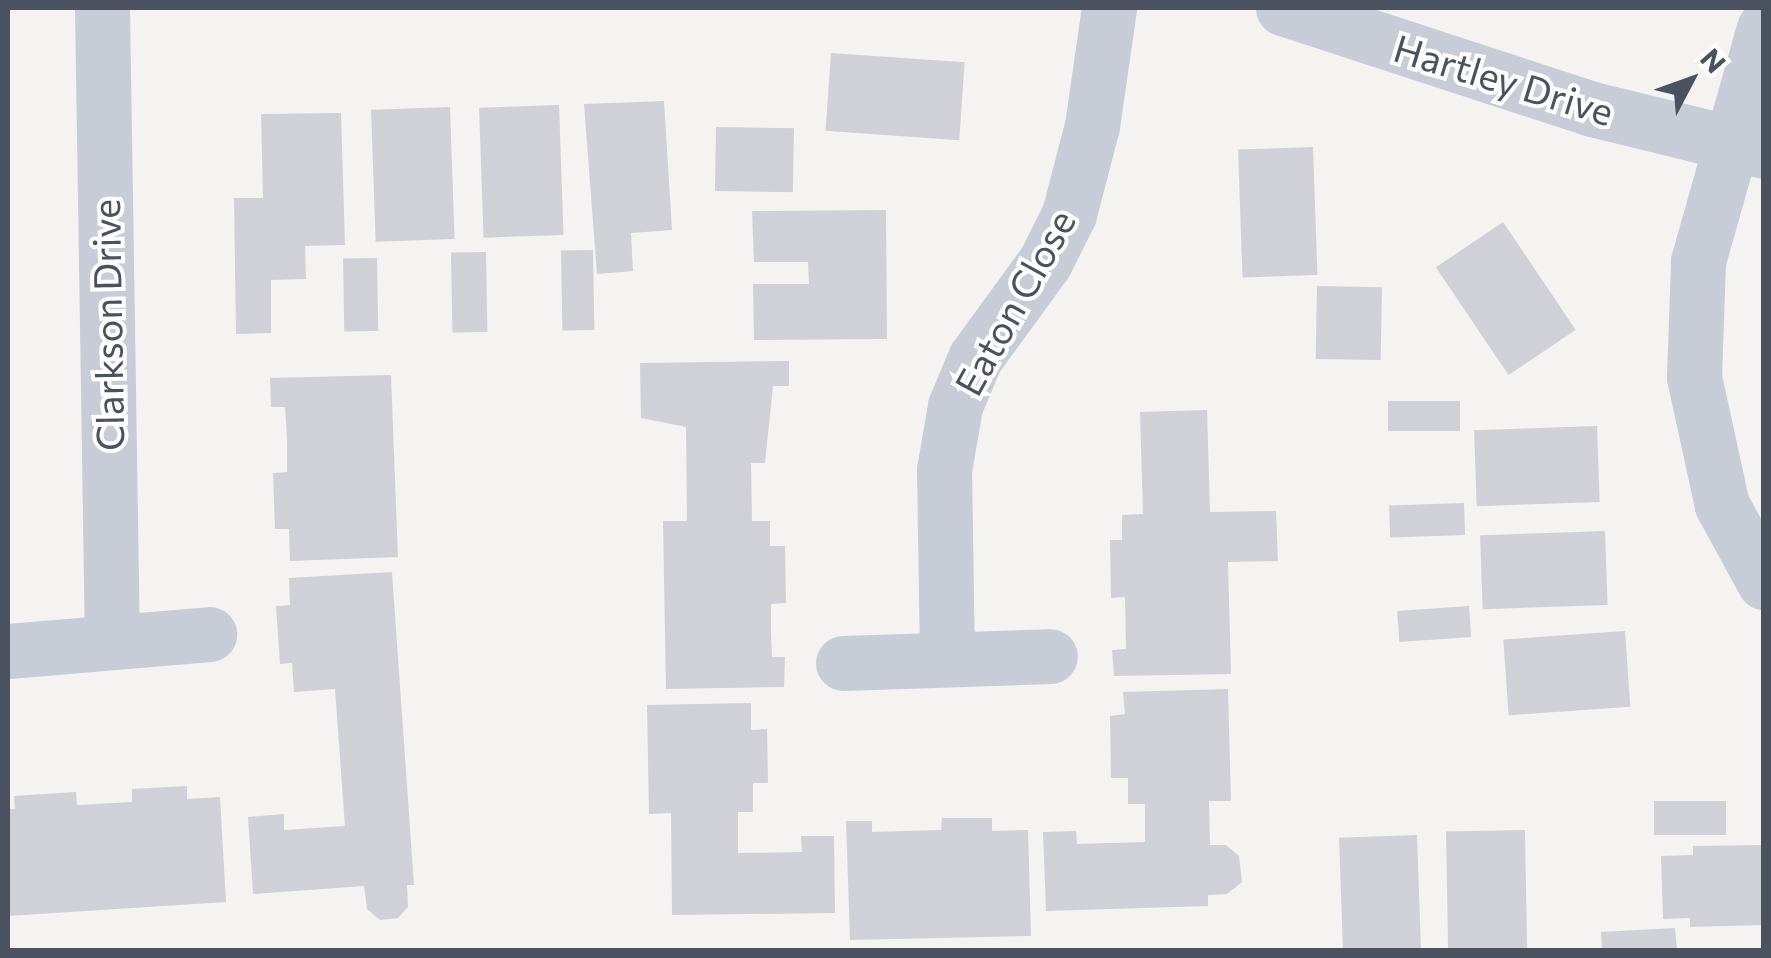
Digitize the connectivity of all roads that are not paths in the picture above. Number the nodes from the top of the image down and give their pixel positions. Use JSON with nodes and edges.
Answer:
{"nodes":[{"id":1,"x":116,"y":8,"type":"edge"},
{"id":2,"x":1110,"y":8,"type":"edge"},
{"id":3,"x":1283,"y":8,"type":"edge"},
{"id":4,"x":1764,"y":28,"type":"edge"},
{"id":5,"x":1746,"y":145,"type":"edge"},
{"id":6,"x":1764,"y":582,"type":"edge"},
{"id":7,"x":209,"y":634,"type":"dead end"},
{"id":8,"x":112,"y":642,"type":"junction"},
{"id":9,"x":8,"y":651,"type":"edge"},
{"id":10,"x":1050,"y":656,"type":"dead end"},
{"id":11,"x":947,"y":659,"type":"junction"},
{"id":12,"x":843,"y":663,"type":"dead end"}],
"edges":[{"from":1,"to":8,"type":"street","name":"Clarkson Drive"},
{"from":2,"to":11,"type":"street","name":"Eaton Close"},
{"from":3,"to":5,"type":"street","name":"Hartley Drive"},
{"from":4,"to":5,"type":"street"},
{"from":5,"to":6,"type":"street"},
{"from":7,"to":8,"type":"street"},
{"from":8,"to":9,"type":"street"},
{"from":10,"to":11,"type":"street"},
{"from":11,"to":12,"type":"street"}]}
